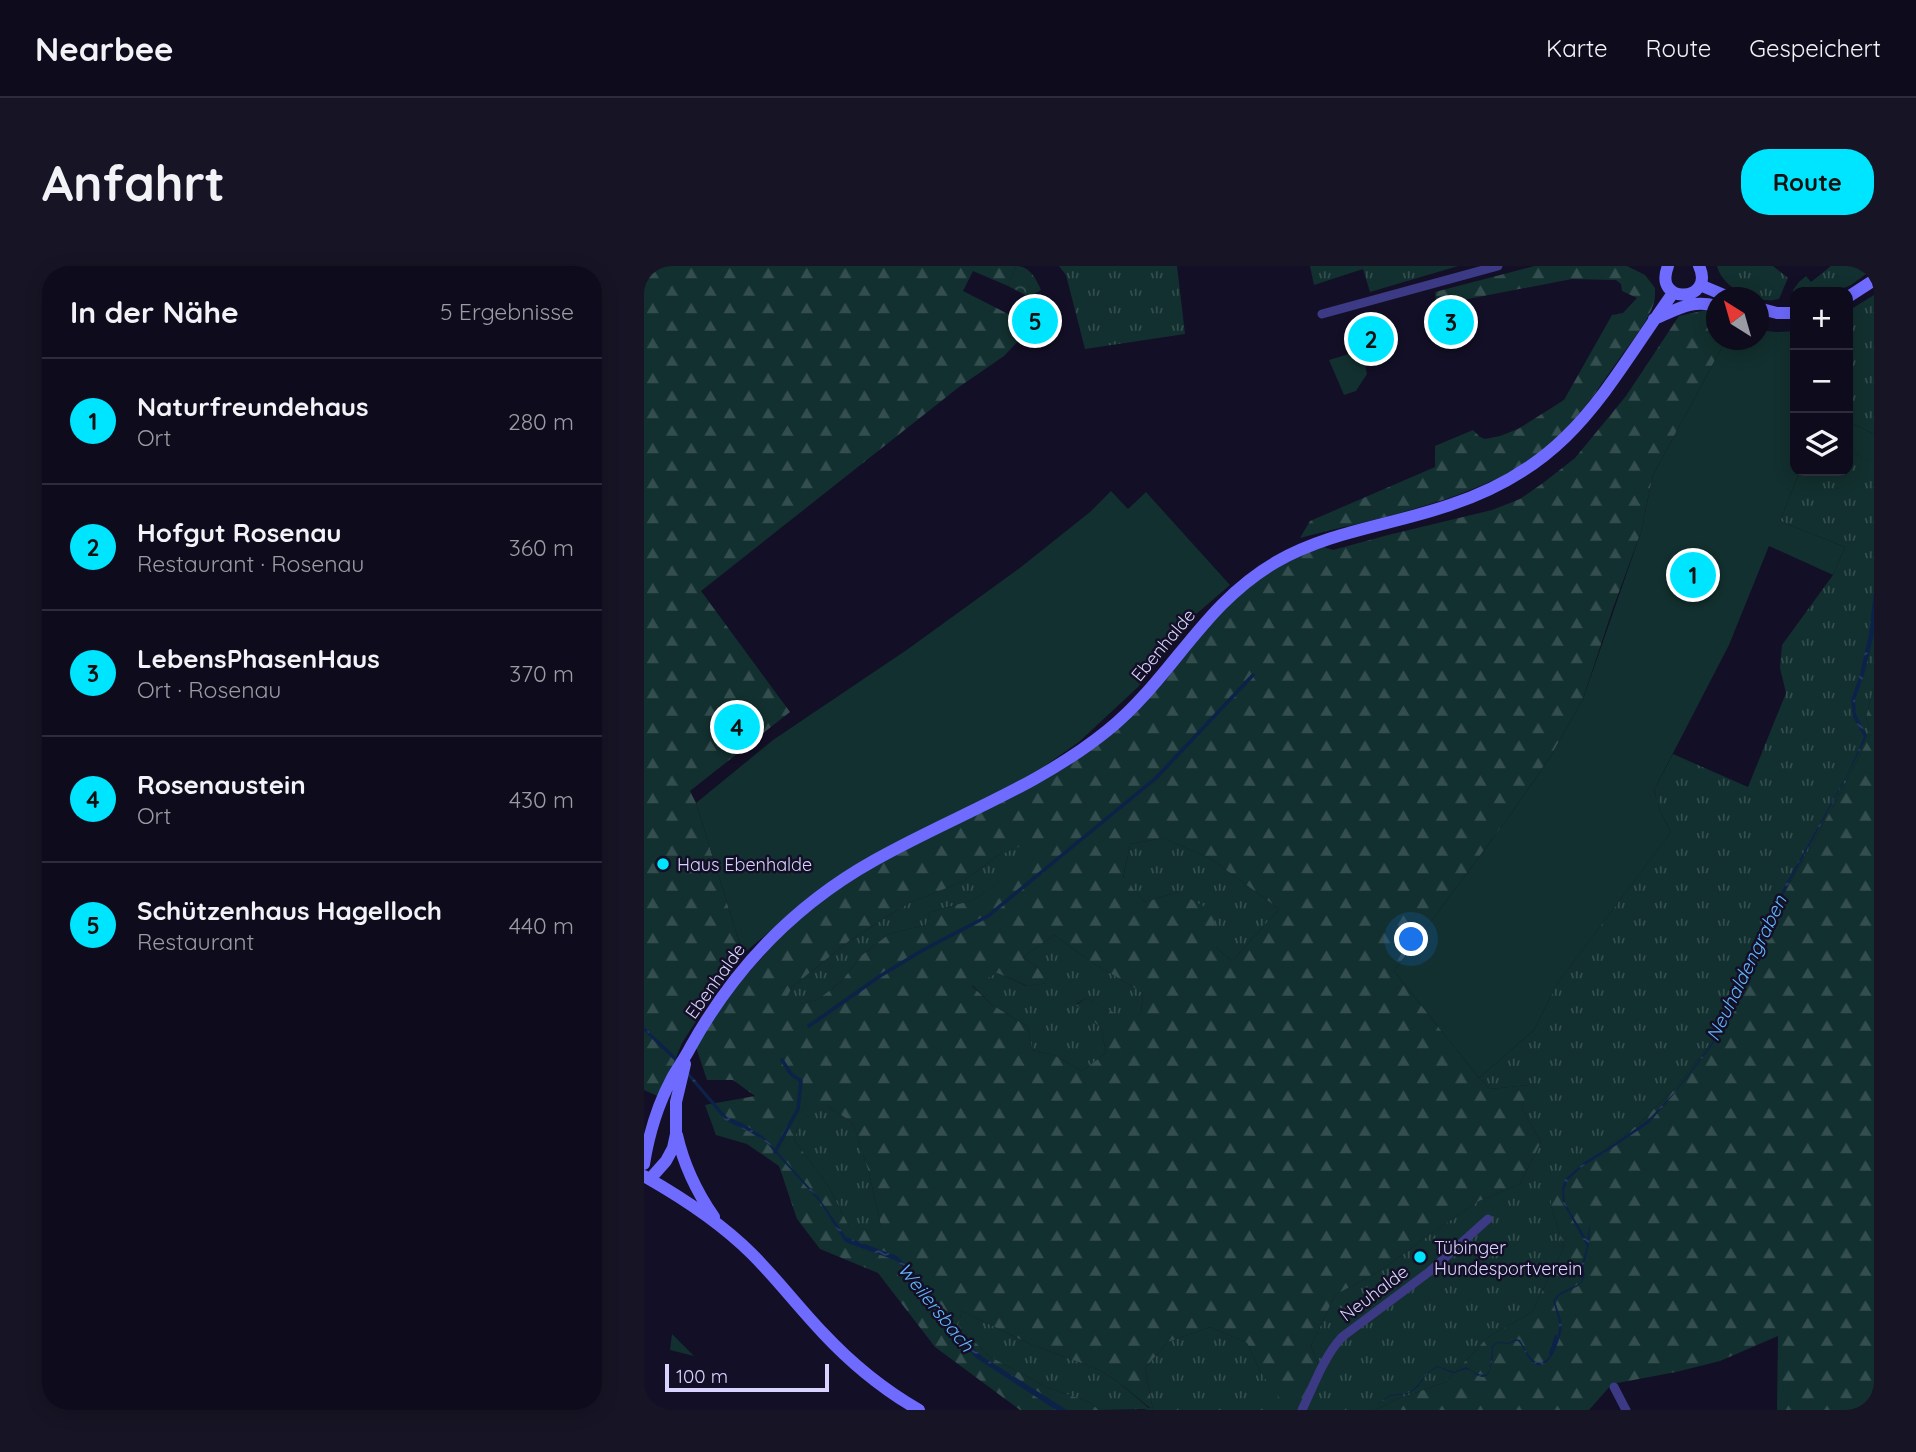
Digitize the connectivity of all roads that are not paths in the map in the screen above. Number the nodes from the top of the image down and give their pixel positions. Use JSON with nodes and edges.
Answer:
{"nodes":[{"id":1,"x":1498,"y":266,"type":"edge"},
{"id":2,"x":1699,"y":266,"type":"edge"},
{"id":3,"x":1666,"y":267,"type":"edge"},
{"id":4,"x":1874,"y":280,"type":"edge"},
{"id":5,"x":1700,"y":285,"type":"junction"},
{"id":6,"x":1706,"y":288,"type":"edge"},
{"id":7,"x":1673,"y":293,"type":"junction"},
{"id":8,"x":1853,"y":294,"type":"edge"},
{"id":9,"x":1706,"y":304,"type":"edge"},
{"id":10,"x":1769,"y":312,"type":"edge"},
{"id":11,"x":1790,"y":313,"type":"edge"},
{"id":12,"x":1322,"y":314,"type":"dead end"},
{"id":13,"x":1654,"y":319,"type":"junction"},
{"id":14,"x":689,"y":1050,"type":"junction"},
{"id":15,"x":677,"y":1134,"type":"junction"},
{"id":16,"x":646,"y":1136,"type":"edge"},
{"id":17,"x":644,"y":1164,"type":"edge"},
{"id":18,"x":647,"y":1178,"type":"edge"},
{"id":19,"x":1488,"y":1219,"type":"dead end"},
{"id":20,"x":720,"y":1226,"type":"junction"},
{"id":21,"x":1614,"y":1387,"type":"dead end"},
{"id":22,"x":919,"y":1410,"type":"edge"},
{"id":23,"x":1302,"y":1410,"type":"edge"},
{"id":24,"x":1626,"y":1410,"type":"edge"}],
"edges":[{"from":1,"to":12,"type":"street"},
{"from":2,"to":5,"type":"street"},
{"from":3,"to":7,"type":"street"},
{"from":4,"to":8,"type":"street"},
{"from":5,"to":6,"type":"street"},
{"from":5,"to":7,"type":"street"},
{"from":7,"to":13,"type":"street","name":"Ebenhalde"},
{"from":9,"to":13,"type":"street"},
{"from":10,"to":11,"type":"street"},
{"from":13,"to":14,"type":"street","name":"Ebenhalde"},
{"from":14,"to":15,"type":"street","name":"Ebenhalde"},
{"from":14,"to":16,"type":"street","name":"Ebenhalde"},
{"from":15,"to":18,"type":"street","name":"Ebenhalde"},
{"from":15,"to":20,"type":"street"},
{"from":16,"to":17,"type":"street","name":"Ebenhalde"},
{"from":18,"to":20,"type":"street"},
{"from":19,"to":23,"type":"street","name":"Neuhalde"},
{"from":20,"to":22,"type":"street"},
{"from":21,"to":24,"type":"street"}]}
